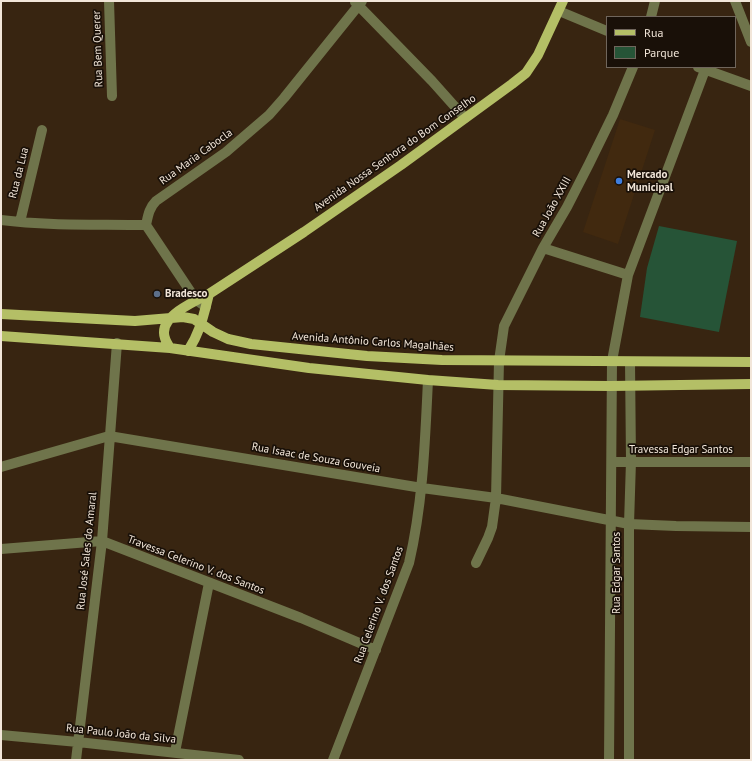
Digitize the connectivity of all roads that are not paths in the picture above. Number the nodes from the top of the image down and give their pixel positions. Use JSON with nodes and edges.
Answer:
{"nodes":[{"id":1,"x":109,"y":1,"type":"edge"},
{"id":2,"x":563,"y":1,"type":"edge"},
{"id":3,"x":655,"y":1,"type":"edge"},
{"id":4,"x":735,"y":1,"type":"edge"},
{"id":5,"x":358,"y":3,"type":"edge"},
{"id":6,"x":559,"y":11,"type":"junction"},
{"id":7,"x":651,"y":16,"type":"edge"},
{"id":8,"x":606,"y":30,"type":"edge"},
{"id":9,"x":751,"y":42,"type":"edge"},
{"id":10,"x":633,"y":68,"type":"edge"},
{"id":11,"x":702,"y":68,"type":"edge"},
{"id":12,"x":751,"y":86,"type":"edge"},
{"id":13,"x":112,"y":96,"type":"dead end"},
{"id":14,"x":465,"y":118,"type":"junction"},
{"id":15,"x":42,"y":130,"type":"dead end"},
{"id":16,"x":1,"y":220,"type":"edge"},
{"id":17,"x":20,"y":222,"type":"junction"},
{"id":18,"x":146,"y":225,"type":"junction"},
{"id":19,"x":543,"y":248,"type":"junction"},
{"id":20,"x":628,"y":275,"type":"junction"},
{"id":21,"x":209,"y":294,"type":"junction"},
{"id":22,"x":196,"y":300,"type":"junction"},
{"id":23,"x":206,"y":307,"type":"junction"},
{"id":24,"x":1,"y":314,"type":"edge"},
{"id":25,"x":170,"y":318,"type":"junction"},
{"id":26,"x":202,"y":324,"type":"junction"},
{"id":27,"x":1,"y":336,"type":"edge"},
{"id":28,"x":117,"y":343,"type":"junction"},
{"id":29,"x":170,"y":348,"type":"junction"},
{"id":30,"x":188,"y":351,"type":"junction"},
{"id":31,"x":499,"y":361,"type":"junction"},
{"id":32,"x":612,"y":361,"type":"junction"},
{"id":33,"x":630,"y":362,"type":"junction"},
{"id":34,"x":751,"y":362,"type":"edge"},
{"id":35,"x":428,"y":380,"type":"junction"},
{"id":36,"x":751,"y":384,"type":"edge"},
{"id":37,"x":498,"y":385,"type":"junction"},
{"id":38,"x":610,"y":386,"type":"junction"},
{"id":39,"x":631,"y":386,"type":"junction"},
{"id":40,"x":109,"y":436,"type":"junction"},
{"id":41,"x":612,"y":462,"type":"junction"},
{"id":42,"x":631,"y":462,"type":"junction"},
{"id":43,"x":751,"y":462,"type":"edge"},
{"id":44,"x":1,"y":467,"type":"edge"},
{"id":45,"x":422,"y":488,"type":"junction"},
{"id":46,"x":496,"y":498,"type":"junction"},
{"id":47,"x":611,"y":520,"type":"junction"},
{"id":48,"x":629,"y":524,"type":"junction"},
{"id":49,"x":751,"y":527,"type":"edge"},
{"id":50,"x":102,"y":541,"type":"junction"},
{"id":51,"x":1,"y":549,"type":"edge"},
{"id":52,"x":476,"y":562,"type":"dead end"},
{"id":53,"x":209,"y":583,"type":"junction"},
{"id":54,"x":376,"y":650,"type":"junction"},
{"id":55,"x":1,"y":735,"type":"edge"},
{"id":56,"x":78,"y":742,"type":"junction"},
{"id":57,"x":175,"y":752,"type":"junction"},
{"id":58,"x":76,"y":760,"type":"edge"},
{"id":59,"x":239,"y":760,"type":"edge"},
{"id":60,"x":333,"y":760,"type":"edge"},
{"id":61,"x":609,"y":760,"type":"edge"},
{"id":62,"x":629,"y":760,"type":"edge"}],
"edges":[{"from":1,"to":13,"type":"street","name":"Rua Bem Querer"},
{"from":2,"to":6,"type":"main road","name":"Avenida Nossa Senhora do Bom Conselho"},
{"from":3,"to":7,"type":"street"},
{"from":4,"to":9,"type":"street"},
{"from":5,"to":14,"type":"street"},
{"from":5,"to":18,"type":"street","name":"Rua Maria Cabocla"},
{"from":6,"to":8,"type":"street"},
{"from":6,"to":14,"type":"main road","name":"Avenida Nossa Senhora do Bom Conselho"},
{"from":10,"to":19,"type":"street","name":"Rua João XXIII"},
{"from":11,"to":12,"type":"street"},
{"from":11,"to":20,"type":"street"},
{"from":14,"to":21,"type":"main road","name":"Avenida Nossa Senhora do Bom Conselho"},
{"from":15,"to":17,"type":"street","name":"Rua da Lua"},
{"from":16,"to":17,"type":"street"},
{"from":17,"to":18,"type":"street"},
{"from":18,"to":22,"type":"street"},
{"from":19,"to":20,"type":"street"},
{"from":19,"to":31,"type":"street","name":"Rua João XXIII"},
{"from":20,"to":32,"type":"street"},
{"from":21,"to":22,"type":"main road","name":"Avenida Nossa Senhora do Bom Conselho"},
{"from":21,"to":23,"type":"main road"},
{"from":22,"to":23,"type":"street"},
{"from":22,"to":25,"type":"main road","name":"Avenida Nossa Senhora do Bom Conselho"},
{"from":23,"to":26,"type":"main road"},
{"from":24,"to":25,"type":"main road","name":"Avenida Antônio Carlos Magalhães"},
{"from":25,"to":26,"type":"main road","name":"Avenida Antônio Carlos Magalhães"},
{"from":25,"to":29,"type":"main road"},
{"from":26,"to":30,"type":"main road"},
{"from":26,"to":31,"type":"main road","name":"Avenida Antônio Carlos Magalhães"},
{"from":27,"to":28,"type":"main road"},
{"from":28,"to":29,"type":"main road"},
{"from":28,"to":40,"type":"street","name":"Rua José Sales do Amaral"},
{"from":29,"to":30,"type":"main road"},
{"from":30,"to":35,"type":"main road"},
{"from":31,"to":32,"type":"main road","name":"Avenida Antônio Carlos Magalhães"},
{"from":31,"to":37,"type":"street","name":"Rua João XXIII"},
{"from":32,"to":33,"type":"main road","name":"Avenida Antônio Carlos Magalhães"},
{"from":32,"to":38,"type":"street","name":"Rua Edgar Santos"},
{"from":33,"to":34,"type":"main road","name":"Avenida Antônio Carlos Magalhães"},
{"from":33,"to":39,"type":"street","name":"Rua Edgar Santos"},
{"from":35,"to":37,"type":"main road"},
{"from":35,"to":45,"type":"street","name":"Rua Celerino V. dos Santos"},
{"from":36,"to":39,"type":"main road"},
{"from":37,"to":38,"type":"main road"},
{"from":37,"to":46,"type":"street","name":"Rua João XXIII"},
{"from":38,"to":39,"type":"main road"},
{"from":38,"to":41,"type":"street","name":"Rua Edgar Santos"},
{"from":39,"to":42,"type":"street","name":"Rua Edgar Santos"},
{"from":40,"to":44,"type":"street","name":"Rua Isaac de Souza Gouveia"},
{"from":40,"to":45,"type":"street","name":"Rua Isaac de Souza Gouveia"},
{"from":40,"to":50,"type":"street","name":"Rua José Sales do Amaral"},
{"from":41,"to":42,"type":"street","name":"Travessa Edgar Santos"},
{"from":41,"to":47,"type":"street","name":"Rua Edgar Santos"},
{"from":42,"to":43,"type":"street","name":"Travessa Edgar Santos"},
{"from":42,"to":48,"type":"street","name":"Rua Edgar Santos"},
{"from":45,"to":46,"type":"street","name":"Rua Isaac de Souza Gouveia"},
{"from":45,"to":54,"type":"street","name":"Rua Celerino V. dos Santos"},
{"from":46,"to":47,"type":"street","name":"Rua Isaac de Souza Gouveia"},
{"from":46,"to":52,"type":"street","name":"Rua João XXIII"},
{"from":47,"to":48,"type":"street","name":"Rua Isaac de Souza Gouveia"},
{"from":47,"to":61,"type":"street","name":"Rua Edgar Santos"},
{"from":48,"to":49,"type":"street","name":"Rua Isaac de Souza Gouveia"},
{"from":48,"to":62,"type":"street","name":"Rua Edgar Santos"},
{"from":50,"to":51,"type":"street","name":"Travessa Celerino V. dos Santos"},
{"from":50,"to":53,"type":"street","name":"Travessa Celerino V. dos Santos"},
{"from":50,"to":56,"type":"street","name":"Rua José Sales do Amaral"},
{"from":53,"to":54,"type":"street","name":"Travessa Celerino V. dos Santos"},
{"from":53,"to":57,"type":"street"},
{"from":54,"to":60,"type":"street","name":"Rua Celerino V. dos Santos"},
{"from":55,"to":56,"type":"street","name":"Rua Paulo João da Silva"},
{"from":56,"to":57,"type":"street","name":"Rua Paulo João da Silva"},
{"from":56,"to":58,"type":"street","name":"Rua José Sales do Amaral"},
{"from":57,"to":59,"type":"street","name":"Rua Paulo João da Silva"}]}
